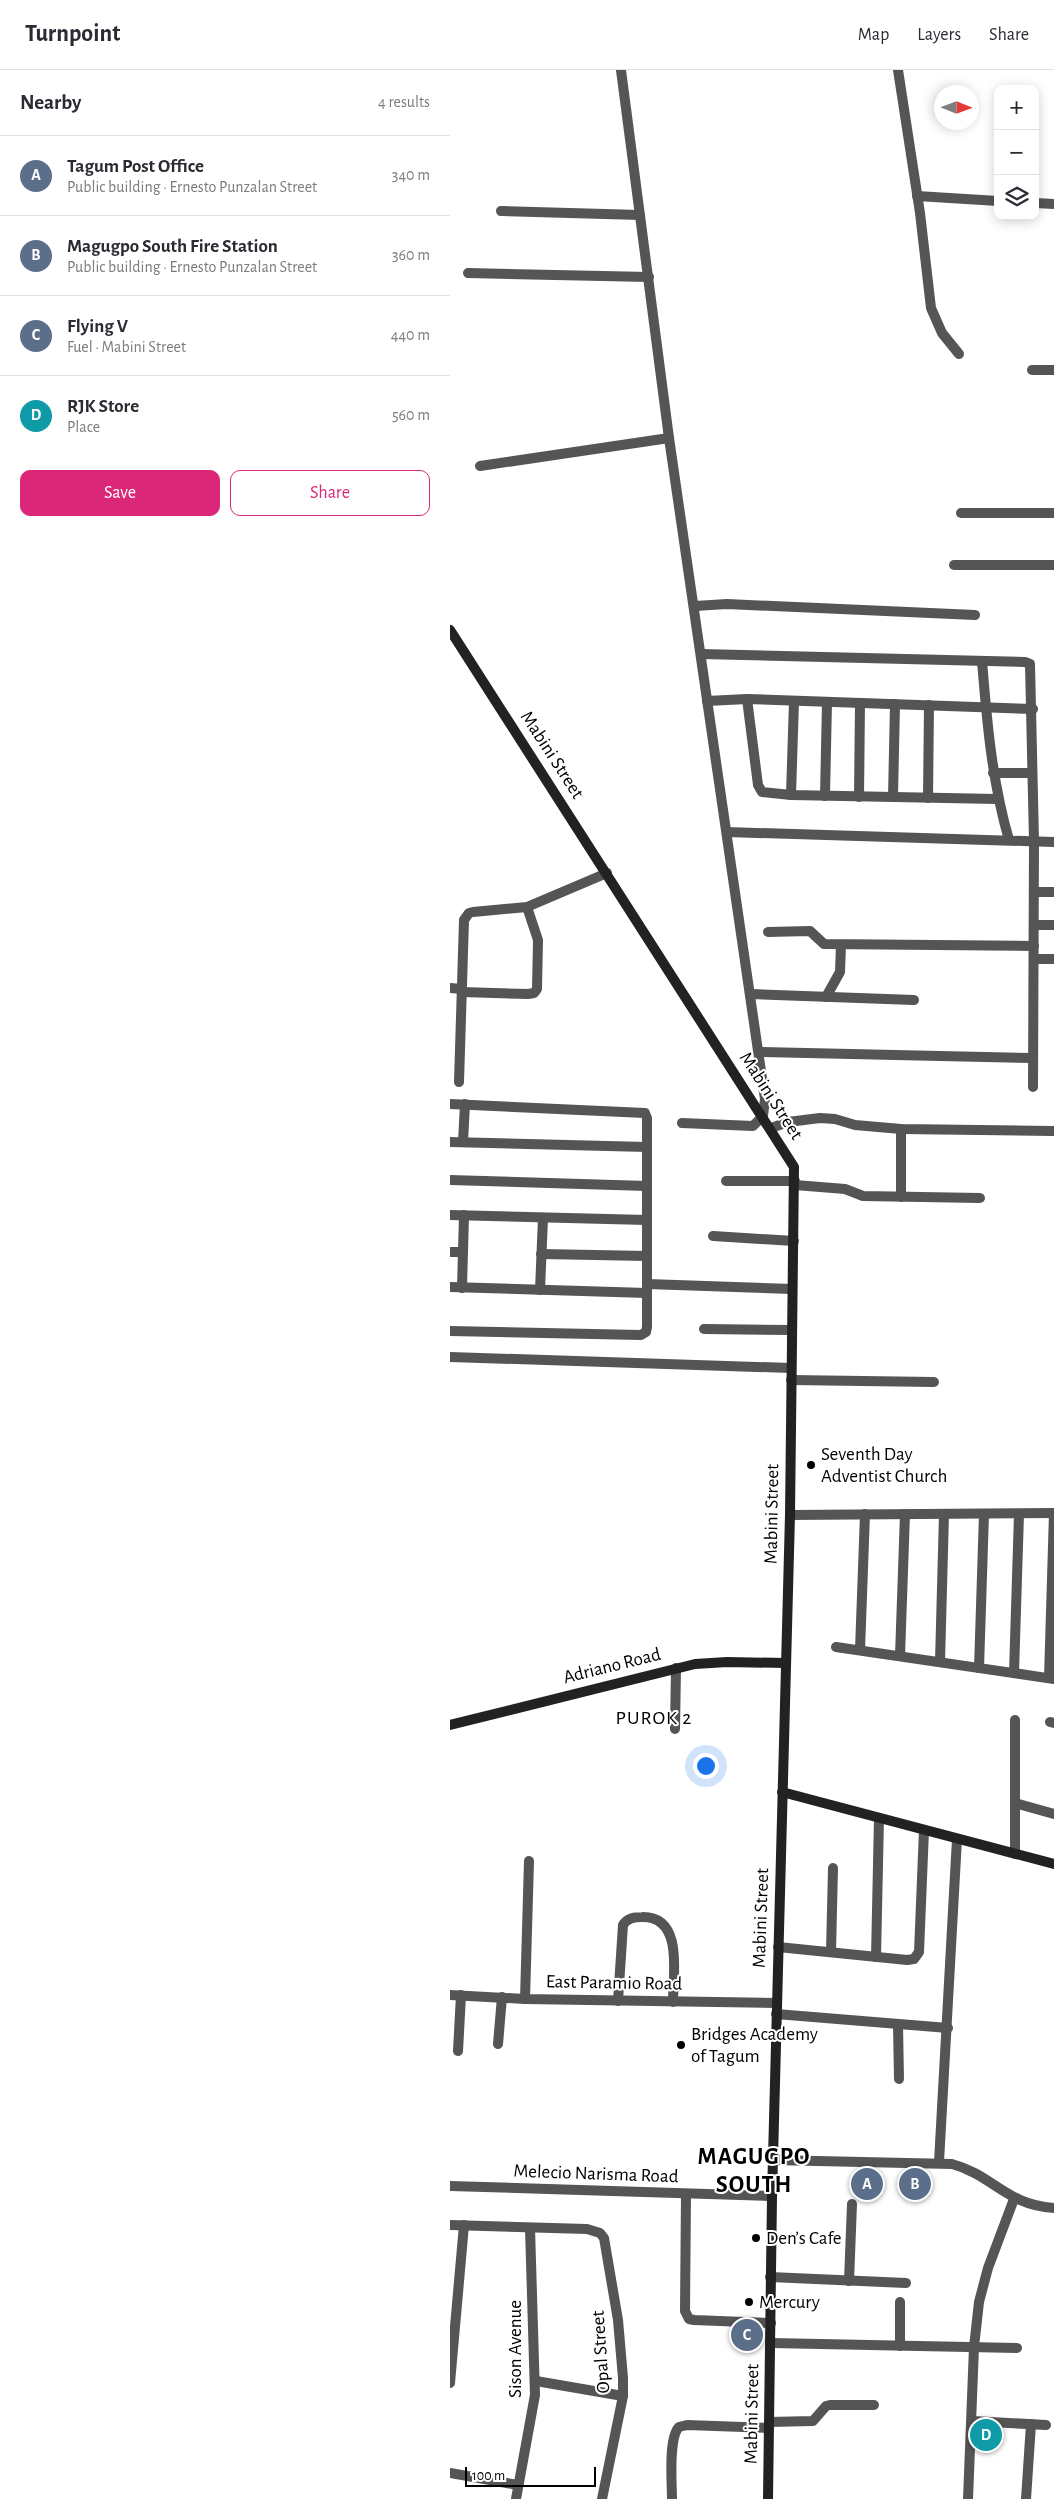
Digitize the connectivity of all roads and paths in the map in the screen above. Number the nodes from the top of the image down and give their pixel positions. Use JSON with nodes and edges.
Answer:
{"nodes":[{"id":1,"x":620,"y":70,"type":"edge"},
{"id":2,"x":898,"y":70,"type":"edge"},
{"id":3,"x":918,"y":196,"type":"junction"},
{"id":4,"x":994,"y":201,"type":"edge"},
{"id":5,"x":1039,"y":203,"type":"edge"},
{"id":6,"x":1054,"y":204,"type":"edge"},
{"id":7,"x":501,"y":211,"type":"dead end"},
{"id":8,"x":640,"y":215,"type":"junction"},
{"id":9,"x":468,"y":273,"type":"dead end"},
{"id":10,"x":649,"y":278,"type":"junction"},
{"id":11,"x":959,"y":354,"type":"dead end"},
{"id":12,"x":1032,"y":370,"type":"dead end"},
{"id":13,"x":1054,"y":370,"type":"edge"},
{"id":14,"x":670,"y":438,"type":"junction"},
{"id":15,"x":480,"y":466,"type":"dead end"},
{"id":16,"x":961,"y":512,"type":"dead end"},
{"id":17,"x":1054,"y":513,"type":"edge"},
{"id":18,"x":954,"y":565,"type":"dead end"},
{"id":19,"x":1054,"y":565,"type":"edge"},
{"id":20,"x":695,"y":606,"type":"junction"},
{"id":21,"x":976,"y":615,"type":"dead end"},
{"id":22,"x":450,"y":630,"type":"edge"},
{"id":23,"x":701,"y":654,"type":"junction"},
{"id":24,"x":982,"y":661,"type":"junction"},
{"id":25,"x":747,"y":700,"type":"junction"},
{"id":26,"x":708,"y":701,"type":"junction"},
{"id":27,"x":794,"y":701,"type":"junction"},
{"id":28,"x":827,"y":702,"type":"junction"},
{"id":29,"x":860,"y":703,"type":"junction"},
{"id":30,"x":895,"y":704,"type":"junction"},
{"id":31,"x":929,"y":705,"type":"junction"},
{"id":32,"x":986,"y":707,"type":"junction"},
{"id":33,"x":1033,"y":709,"type":"junction"},
{"id":34,"x":1032,"y":772,"type":"junction"},
{"id":35,"x":993,"y":773,"type":"junction"},
{"id":36,"x":791,"y":795,"type":"junction"},
{"id":37,"x":825,"y":796,"type":"junction"},
{"id":38,"x":859,"y":796,"type":"junction"},
{"id":39,"x":893,"y":797,"type":"junction"},
{"id":40,"x":928,"y":798,"type":"junction"},
{"id":41,"x":997,"y":799,"type":"junction"},
{"id":42,"x":727,"y":832,"type":"junction"},
{"id":43,"x":1009,"y":840,"type":"junction"},
{"id":44,"x":1034,"y":841,"type":"junction"},
{"id":45,"x":1054,"y":842,"type":"edge"},
{"id":46,"x":607,"y":873,"type":"junction"},
{"id":47,"x":1034,"y":892,"type":"junction"},
{"id":48,"x":1054,"y":892,"type":"edge"},
{"id":49,"x":527,"y":907,"type":"junction"},
{"id":50,"x":1034,"y":925,"type":"junction"},
{"id":51,"x":1054,"y":925,"type":"edge"},
{"id":52,"x":768,"y":932,"type":"dead end"},
{"id":53,"x":841,"y":945,"type":"junction"},
{"id":54,"x":1034,"y":946,"type":"junction"},
{"id":55,"x":1034,"y":959,"type":"junction"},
{"id":56,"x":1054,"y":960,"type":"edge"},
{"id":57,"x":450,"y":988,"type":"edge"},
{"id":58,"x":462,"y":990,"type":"junction"},
{"id":59,"x":751,"y":994,"type":"junction"},
{"id":60,"x":826,"y":997,"type":"junction"},
{"id":61,"x":914,"y":1000,"type":"dead end"},
{"id":62,"x":760,"y":1052,"type":"junction"},
{"id":63,"x":1033,"y":1058,"type":"junction"},
{"id":64,"x":459,"y":1082,"type":"dead end"},
{"id":65,"x":1033,"y":1087,"type":"dead end"},
{"id":66,"x":450,"y":1104,"type":"edge"},
{"id":67,"x":465,"y":1104,"type":"junction"},
{"id":68,"x":763,"y":1116,"type":"junction"},
{"id":69,"x":682,"y":1123,"type":"dead end"},
{"id":70,"x":771,"y":1128,"type":"junction"},
{"id":71,"x":901,"y":1129,"type":"junction"},
{"id":72,"x":1053,"y":1131,"type":"edge"},
{"id":73,"x":450,"y":1142,"type":"edge"},
{"id":74,"x":463,"y":1142,"type":"junction"},
{"id":75,"x":647,"y":1147,"type":"junction"},
{"id":76,"x":450,"y":1180,"type":"edge"},
{"id":77,"x":726,"y":1181,"type":"dead end"},
{"id":78,"x":795,"y":1183,"type":"junction"},
{"id":79,"x":647,"y":1186,"type":"junction"},
{"id":80,"x":901,"y":1197,"type":"junction"},
{"id":81,"x":980,"y":1198,"type":"dead end"},
{"id":82,"x":450,"y":1215,"type":"edge"},
{"id":83,"x":464,"y":1215,"type":"junction"},
{"id":84,"x":542,"y":1218,"type":"junction"},
{"id":85,"x":647,"y":1220,"type":"junction"},
{"id":86,"x":713,"y":1236,"type":"dead end"},
{"id":87,"x":794,"y":1241,"type":"junction"},
{"id":88,"x":450,"y":1252,"type":"edge"},
{"id":89,"x":463,"y":1252,"type":"junction"},
{"id":90,"x":541,"y":1254,"type":"junction"},
{"id":91,"x":647,"y":1256,"type":"junction"},
{"id":92,"x":450,"y":1287,"type":"edge"},
{"id":93,"x":462,"y":1288,"type":"junction"},
{"id":94,"x":647,"y":1289,"type":"junction"},
{"id":95,"x":792,"y":1289,"type":"junction"},
{"id":96,"x":540,"y":1290,"type":"junction"},
{"id":97,"x":704,"y":1329,"type":"dead end"},
{"id":98,"x":792,"y":1330,"type":"junction"},
{"id":99,"x":450,"y":1331,"type":"edge"},
{"id":100,"x":450,"y":1357,"type":"edge"},
{"id":101,"x":791,"y":1368,"type":"junction"},
{"id":102,"x":791,"y":1380,"type":"junction"},
{"id":103,"x":934,"y":1382,"type":"dead end"},
{"id":104,"x":1054,"y":1513,"type":"edge"},
{"id":105,"x":865,"y":1514,"type":"junction"},
{"id":106,"x":905,"y":1514,"type":"junction"},
{"id":107,"x":944,"y":1514,"type":"junction"},
{"id":108,"x":984,"y":1514,"type":"junction"},
{"id":109,"x":1019,"y":1514,"type":"junction"},
{"id":110,"x":790,"y":1515,"type":"junction"},
{"id":111,"x":836,"y":1647,"type":"dead end"},
{"id":112,"x":860,"y":1650,"type":"junction"},
{"id":113,"x":900,"y":1656,"type":"junction"},
{"id":114,"x":940,"y":1662,"type":"junction"},
{"id":115,"x":786,"y":1663,"type":"junction"},
{"id":116,"x":676,"y":1668,"type":"junction"},
{"id":117,"x":979,"y":1668,"type":"junction"},
{"id":118,"x":1014,"y":1673,"type":"junction"},
{"id":119,"x":1052,"y":1678,"type":"edge"},
{"id":120,"x":1015,"y":1720,"type":"dead end"},
{"id":121,"x":450,"y":1725,"type":"edge"},
{"id":122,"x":675,"y":1729,"type":"dead end"},
{"id":123,"x":782,"y":1792,"type":"junction"},
{"id":124,"x":1015,"y":1803,"type":"junction"},
{"id":125,"x":1054,"y":1814,"type":"edge"},
{"id":126,"x":879,"y":1818,"type":"junction"},
{"id":127,"x":924,"y":1830,"type":"junction"},
{"id":128,"x":957,"y":1839,"type":"junction"},
{"id":129,"x":1015,"y":1854,"type":"junction"},
{"id":130,"x":529,"y":1861,"type":"dead end"},
{"id":131,"x":1054,"y":1864,"type":"edge"},
{"id":132,"x":832,"y":1868,"type":"dead end"},
{"id":133,"x":778,"y":1947,"type":"junction"},
{"id":134,"x":831,"y":1952,"type":"junction"},
{"id":135,"x":876,"y":1957,"type":"junction"},
{"id":136,"x":450,"y":1995,"type":"edge"},
{"id":137,"x":461,"y":1995,"type":"junction"},
{"id":138,"x":502,"y":1998,"type":"junction"},
{"id":139,"x":524,"y":1999,"type":"junction"},
{"id":140,"x":618,"y":2001,"type":"junction"},
{"id":141,"x":673,"y":2002,"type":"junction"},
{"id":142,"x":777,"y":2009,"type":"junction"},
{"id":143,"x":898,"y":2024,"type":"junction"},
{"id":144,"x":948,"y":2028,"type":"junction"},
{"id":145,"x":498,"y":2044,"type":"dead end"},
{"id":146,"x":458,"y":2051,"type":"dead end"},
{"id":147,"x":898,"y":2078,"type":"dead end"},
{"id":148,"x":772,"y":2160,"type":"junction"},
{"id":149,"x":940,"y":2162,"type":"junction"},
{"id":150,"x":450,"y":2186,"type":"edge"},
{"id":151,"x":686,"y":2194,"type":"junction"},
{"id":152,"x":772,"y":2196,"type":"junction"},
{"id":153,"x":1014,"y":2199,"type":"junction"},
{"id":154,"x":852,"y":2204,"type":"dead end"},
{"id":155,"x":1054,"y":2208,"type":"edge"},
{"id":156,"x":450,"y":2225,"type":"edge"},
{"id":157,"x":464,"y":2225,"type":"junction"},
{"id":158,"x":530,"y":2228,"type":"junction"},
{"id":159,"x":770,"y":2277,"type":"junction"},
{"id":160,"x":849,"y":2281,"type":"junction"},
{"id":161,"x":906,"y":2283,"type":"dead end"},
{"id":162,"x":900,"y":2302,"type":"dead end"},
{"id":163,"x":771,"y":2323,"type":"junction"},
{"id":164,"x":770,"y":2344,"type":"junction"},
{"id":165,"x":900,"y":2346,"type":"junction"},
{"id":166,"x":974,"y":2347,"type":"junction"},
{"id":167,"x":1017,"y":2348,"type":"dead end"},
{"id":168,"x":536,"y":2380,"type":"junction"},
{"id":169,"x":450,"y":2383,"type":"edge"},
{"id":170,"x":622,"y":2396,"type":"junction"},
{"id":171,"x":874,"y":2405,"type":"dead end"},
{"id":172,"x":972,"y":2421,"type":"junction"},
{"id":173,"x":1031,"y":2424,"type":"junction"},
{"id":174,"x":769,"y":2425,"type":"junction"},
{"id":175,"x":1046,"y":2425,"type":"dead end"},
{"id":176,"x":450,"y":2473,"type":"edge"},
{"id":177,"x":518,"y":2485,"type":"junction"},
{"id":178,"x":516,"y":2499,"type":"edge"},
{"id":179,"x":602,"y":2499,"type":"edge"},
{"id":180,"x":672,"y":2499,"type":"edge"},
{"id":181,"x":768,"y":2499,"type":"edge"},
{"id":182,"x":968,"y":2499,"type":"edge"},
{"id":183,"x":1026,"y":2499,"type":"edge"}],
"edges":[{"from":1,"to":8,"type":"street"},
{"from":2,"to":3,"type":"street"},
{"from":3,"to":4,"type":"street"},
{"from":3,"to":11,"type":"street"},
{"from":5,"to":6,"type":"street"},
{"from":7,"to":8,"type":"street"},
{"from":8,"to":10,"type":"street"},
{"from":9,"to":10,"type":"street"},
{"from":10,"to":14,"type":"street"},
{"from":12,"to":13,"type":"street"},
{"from":14,"to":15,"type":"street"},
{"from":14,"to":20,"type":"street"},
{"from":16,"to":17,"type":"street"},
{"from":18,"to":19,"type":"street"},
{"from":20,"to":21,"type":"street"},
{"from":20,"to":23,"type":"street"},
{"from":22,"to":46,"type":"main road","name":"Mabini Street"},
{"from":23,"to":24,"type":"street"},
{"from":23,"to":26,"type":"street"},
{"from":24,"to":32,"type":"street"},
{"from":24,"to":33,"type":"street"},
{"from":25,"to":26,"type":"street"},
{"from":25,"to":27,"type":"street"},
{"from":25,"to":36,"type":"street"},
{"from":26,"to":42,"type":"street"},
{"from":27,"to":28,"type":"street"},
{"from":27,"to":36,"type":"street"},
{"from":28,"to":29,"type":"street"},
{"from":28,"to":37,"type":"street"},
{"from":29,"to":30,"type":"street"},
{"from":29,"to":38,"type":"street"},
{"from":30,"to":31,"type":"street"},
{"from":30,"to":39,"type":"street"},
{"from":31,"to":32,"type":"street"},
{"from":31,"to":40,"type":"street"},
{"from":32,"to":33,"type":"street"},
{"from":32,"to":35,"type":"street"},
{"from":33,"to":34,"type":"street"},
{"from":34,"to":35,"type":"street"},
{"from":34,"to":44,"type":"street"},
{"from":35,"to":41,"type":"street"},
{"from":36,"to":37,"type":"street"},
{"from":37,"to":38,"type":"street"},
{"from":38,"to":39,"type":"street"},
{"from":39,"to":40,"type":"street"},
{"from":40,"to":41,"type":"street"},
{"from":41,"to":43,"type":"street"},
{"from":42,"to":43,"type":"street"},
{"from":42,"to":59,"type":"street"},
{"from":43,"to":44,"type":"street"},
{"from":44,"to":45,"type":"street"},
{"from":44,"to":47,"type":"street"},
{"from":46,"to":49,"type":"street"},
{"from":46,"to":68,"type":"main road","name":"Mabini Street"},
{"from":47,"to":48,"type":"street"},
{"from":47,"to":50,"type":"street"},
{"from":49,"to":58,"type":"street"},
{"from":49,"to":58,"type":"street"},
{"from":50,"to":51,"type":"street"},
{"from":50,"to":54,"type":"street"},
{"from":52,"to":53,"type":"street"},
{"from":53,"to":54,"type":"street"},
{"from":53,"to":60,"type":"street"},
{"from":54,"to":55,"type":"street"},
{"from":55,"to":56,"type":"street"},
{"from":55,"to":63,"type":"street"},
{"from":57,"to":58,"type":"street"},
{"from":58,"to":64,"type":"street"},
{"from":59,"to":60,"type":"street"},
{"from":59,"to":62,"type":"street"},
{"from":60,"to":61,"type":"street"},
{"from":62,"to":63,"type":"street"},
{"from":62,"to":68,"type":"street"},
{"from":63,"to":65,"type":"street"},
{"from":66,"to":67,"type":"street"},
{"from":67,"to":74,"type":"street"},
{"from":67,"to":75,"type":"street"},
{"from":68,"to":69,"type":"street"},
{"from":68,"to":70,"type":"main road","name":"Mabini Street"},
{"from":70,"to":71,"type":"street"},
{"from":70,"to":78,"type":"main road","name":"Mabini Street"},
{"from":71,"to":72,"type":"street"},
{"from":71,"to":80,"type":"street"},
{"from":73,"to":74,"type":"street"},
{"from":74,"to":75,"type":"street"},
{"from":75,"to":79,"type":"street"},
{"from":76,"to":79,"type":"street"},
{"from":77,"to":78,"type":"street"},
{"from":78,"to":80,"type":"street"},
{"from":78,"to":87,"type":"main road","name":"Mabini Street"},
{"from":79,"to":85,"type":"street"},
{"from":80,"to":81,"type":"street"},
{"from":82,"to":83,"type":"street"},
{"from":83,"to":84,"type":"street"},
{"from":83,"to":89,"type":"street"},
{"from":84,"to":85,"type":"street"},
{"from":84,"to":90,"type":"street"},
{"from":85,"to":91,"type":"street"},
{"from":86,"to":87,"type":"street"},
{"from":87,"to":95,"type":"main road","name":"Mabini Street"},
{"from":88,"to":89,"type":"street"},
{"from":89,"to":93,"type":"street"},
{"from":90,"to":91,"type":"street"},
{"from":90,"to":96,"type":"street"},
{"from":91,"to":94,"type":"street"},
{"from":92,"to":93,"type":"street"},
{"from":93,"to":96,"type":"street"},
{"from":94,"to":95,"type":"street"},
{"from":94,"to":96,"type":"street"},
{"from":94,"to":99,"type":"street"},
{"from":95,"to":98,"type":"main road","name":"Mabini Street"},
{"from":97,"to":98,"type":"street"},
{"from":98,"to":101,"type":"main road","name":"Mabini Street"},
{"from":100,"to":101,"type":"street"},
{"from":101,"to":102,"type":"main road","name":"Mabini Street"},
{"from":102,"to":103,"type":"street"},
{"from":102,"to":110,"type":"main road","name":"Mabini Street"},
{"from":104,"to":109,"type":"street"},
{"from":104,"to":119,"type":"street"},
{"from":105,"to":106,"type":"street"},
{"from":105,"to":110,"type":"street"},
{"from":105,"to":112,"type":"street"},
{"from":106,"to":107,"type":"street"},
{"from":106,"to":113,"type":"street"},
{"from":107,"to":108,"type":"street"},
{"from":107,"to":114,"type":"street"},
{"from":108,"to":109,"type":"street"},
{"from":108,"to":117,"type":"street"},
{"from":109,"to":118,"type":"street"},
{"from":110,"to":115,"type":"main road","name":"Mabini Street"},
{"from":111,"to":112,"type":"street"},
{"from":112,"to":113,"type":"street"},
{"from":113,"to":114,"type":"street"},
{"from":114,"to":117,"type":"street"},
{"from":115,"to":116,"type":"main road","name":"Adriano Road"},
{"from":115,"to":123,"type":"main road","name":"Mabini Street"},
{"from":116,"to":121,"type":"main road","name":"Adriano Road"},
{"from":116,"to":122,"type":"street"},
{"from":117,"to":118,"type":"street"},
{"from":118,"to":119,"type":"street"},
{"from":120,"to":124,"type":"street"},
{"from":123,"to":126,"type":"main road"},
{"from":123,"to":133,"type":"main road","name":"Mabini Street"},
{"from":124,"to":125,"type":"street"},
{"from":124,"to":129,"type":"street"},
{"from":126,"to":127,"type":"main road"},
{"from":126,"to":135,"type":"street"},
{"from":127,"to":128,"type":"main road"},
{"from":127,"to":135,"type":"street"},
{"from":128,"to":129,"type":"main road"},
{"from":128,"to":144,"type":"street"},
{"from":129,"to":131,"type":"main road"},
{"from":130,"to":139,"type":"street"},
{"from":132,"to":134,"type":"street"},
{"from":133,"to":134,"type":"street"},
{"from":133,"to":142,"type":"main road","name":"Mabini Street"},
{"from":134,"to":135,"type":"street"},
{"from":136,"to":137,"type":"street","name":"East Paramio Road"},
{"from":137,"to":138,"type":"street","name":"East Paramio Road"},
{"from":137,"to":146,"type":"street"},
{"from":138,"to":139,"type":"street","name":"East Paramio Road"},
{"from":138,"to":145,"type":"street"},
{"from":139,"to":140,"type":"street","name":"East Paramio Road"},
{"from":140,"to":141,"type":"street","name":"East Paramio Road"},
{"from":140,"to":141,"type":"street"},
{"from":141,"to":142,"type":"street","name":"East Paramio Road"},
{"from":142,"to":143,"type":"street","name":"East Paramio Road"},
{"from":142,"to":148,"type":"main road","name":"Mabini Street"},
{"from":143,"to":144,"type":"street","name":"East Paramio Road"},
{"from":143,"to":147,"type":"street"},
{"from":144,"to":149,"type":"street"},
{"from":148,"to":149,"type":"street"},
{"from":148,"to":152,"type":"main road","name":"Mabini Street"},
{"from":149,"to":153,"type":"street"},
{"from":150,"to":151,"type":"street","name":"Melecio Narisma Road"},
{"from":151,"to":152,"type":"street","name":"Melecio Narisma Road"},
{"from":151,"to":163,"type":"street"},
{"from":152,"to":159,"type":"main road","name":"Mabini Street"},
{"from":153,"to":155,"type":"street"},
{"from":153,"to":166,"type":"street"},
{"from":154,"to":160,"type":"street"},
{"from":156,"to":157,"type":"street"},
{"from":157,"to":158,"type":"street"},
{"from":157,"to":169,"type":"street"},
{"from":158,"to":168,"type":"street","name":"Sison Avenue"},
{"from":158,"to":170,"type":"street","name":"Opal Street"},
{"from":159,"to":160,"type":"street"},
{"from":159,"to":163,"type":"main road","name":"Mabini Street"},
{"from":160,"to":161,"type":"street"},
{"from":162,"to":165,"type":"street"},
{"from":163,"to":164,"type":"main road","name":"Mabini Street"},
{"from":164,"to":165,"type":"street"},
{"from":164,"to":174,"type":"main road","name":"Mabini Street"},
{"from":165,"to":166,"type":"street"},
{"from":166,"to":167,"type":"street"},
{"from":166,"to":172,"type":"street"},
{"from":168,"to":170,"type":"street"},
{"from":168,"to":177,"type":"street","name":"Sison Avenue"},
{"from":170,"to":179,"type":"street","name":"Opal Street"},
{"from":171,"to":174,"type":"street"},
{"from":172,"to":173,"type":"street"},
{"from":172,"to":182,"type":"street"},
{"from":173,"to":175,"type":"street"},
{"from":173,"to":183,"type":"street"},
{"from":174,"to":180,"type":"street"},
{"from":174,"to":181,"type":"main road","name":"Mabini Street"},
{"from":176,"to":177,"type":"street"},
{"from":177,"to":178,"type":"street","name":"Sison Avenue"}]}
